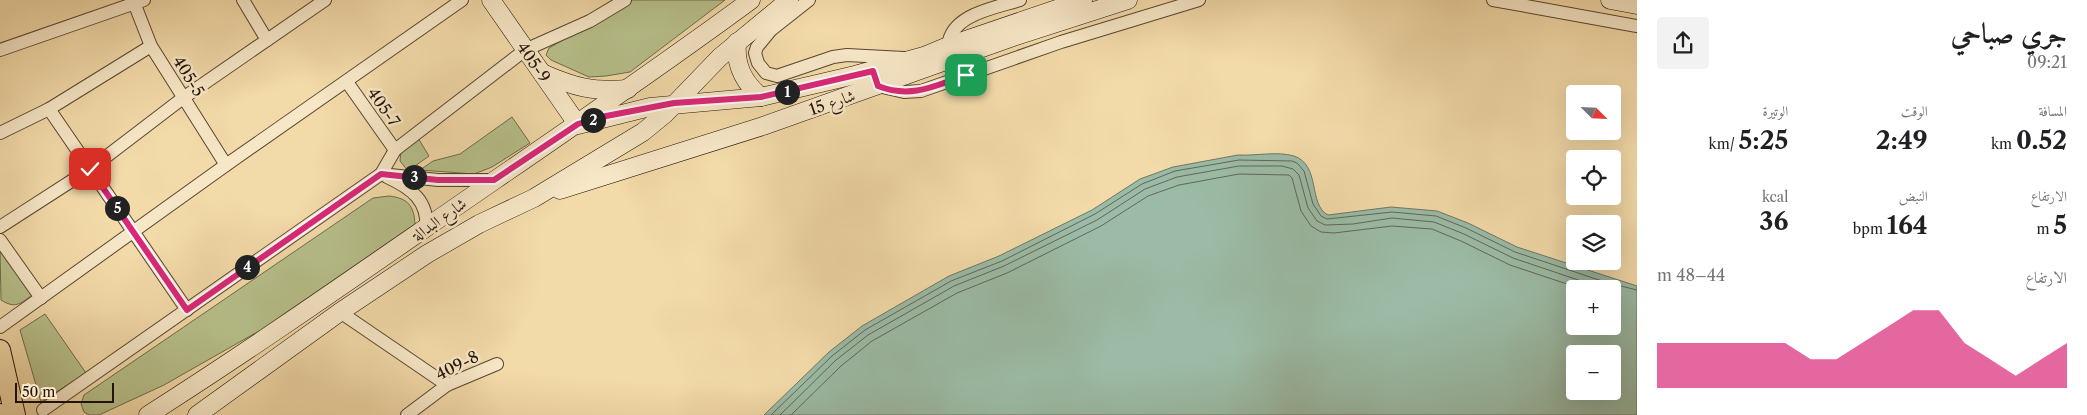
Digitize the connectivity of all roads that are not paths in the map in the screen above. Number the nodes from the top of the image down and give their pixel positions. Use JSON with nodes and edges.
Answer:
{"nodes":[{"id":1,"x":243,"y":0,"type":"edge"},
{"id":2,"x":325,"y":0,"type":"edge"},
{"id":3,"x":462,"y":0,"type":"edge"},
{"id":4,"x":491,"y":0,"type":"edge"},
{"id":5,"x":625,"y":0,"type":"edge"},
{"id":6,"x":751,"y":0,"type":"edge"},
{"id":7,"x":789,"y":0,"type":"edge"},
{"id":8,"x":809,"y":0,"type":"edge"},
{"id":9,"x":1020,"y":0,"type":"edge"},
{"id":10,"x":1083,"y":0,"type":"edge"},
{"id":11,"x":1128,"y":0,"type":"edge"},
{"id":12,"x":1199,"y":0,"type":"edge"},
{"id":13,"x":1493,"y":0,"type":"edge"},
{"id":14,"x":1610,"y":0,"type":"edge"},
{"id":15,"x":137,"y":1,"type":"edge"},
{"id":16,"x":1637,"y":5,"type":"edge"},
{"id":17,"x":1637,"y":26,"type":"edge"},
{"id":18,"x":1011,"y":31,"type":"junction"},
{"id":19,"x":267,"y":40,"type":"junction"},
{"id":20,"x":737,"y":42,"type":"junction"},
{"id":21,"x":151,"y":46,"type":"junction"},
{"id":22,"x":0,"y":50,"type":"edge"},
{"id":23,"x":526,"y":50,"type":"junction"},
{"id":24,"x":953,"y":52,"type":"junction"},
{"id":25,"x":924,"y":56,"type":"junction"},
{"id":26,"x":541,"y":72,"type":"junction"},
{"id":27,"x":966,"y":75,"type":"junction"},
{"id":28,"x":876,"y":79,"type":"junction"},
{"id":29,"x":347,"y":82,"type":"junction"},
{"id":30,"x":628,"y":89,"type":"junction"},
{"id":31,"x":761,"y":97,"type":"junction"},
{"id":32,"x":183,"y":98,"type":"junction"},
{"id":33,"x":674,"y":103,"type":"junction"},
{"id":34,"x":48,"y":109,"type":"junction"},
{"id":35,"x":578,"y":124,"type":"junction"},
{"id":36,"x":0,"y":133,"type":"edge"},
{"id":37,"x":394,"y":150,"type":"junction"},
{"id":38,"x":226,"y":165,"type":"junction"},
{"id":39,"x":90,"y":169,"type":"junction"},
{"id":40,"x":381,"y":174,"type":"junction"},
{"id":41,"x":494,"y":180,"type":"junction"},
{"id":42,"x":534,"y":198,"type":"junction"},
{"id":43,"x":0,"y":227,"type":"edge"},
{"id":44,"x":426,"y":229,"type":"junction"},
{"id":45,"x":134,"y":233,"type":"junction"},
{"id":46,"x":0,"y":240,"type":"edge"},
{"id":47,"x":41,"y":298,"type":"junction"},
{"id":48,"x":187,"y":310,"type":"junction"},
{"id":49,"x":340,"y":312,"type":"junction"},
{"id":50,"x":0,"y":327,"type":"edge"},
{"id":51,"x":0,"y":350,"type":"edge"},
{"id":52,"x":497,"y":364,"type":"dead end"},
{"id":53,"x":447,"y":385,"type":"junction"},
{"id":54,"x":43,"y":410,"type":"dead end"},
{"id":55,"x":15,"y":415,"type":"edge"},
{"id":56,"x":148,"y":415,"type":"edge"},
{"id":57,"x":197,"y":415,"type":"edge"},
{"id":58,"x":408,"y":415,"type":"edge"}],
"edges":[{"from":1,"to":19,"type":"street"},
{"from":2,"to":19,"type":"street"},
{"from":3,"to":29,"type":"street"},
{"from":4,"to":23,"type":"main road","name":"405-9"},
{"from":5,"to":23,"type":"street"},
{"from":6,"to":30,"type":"main road","name":"شارع البدالة"},
{"from":7,"to":20,"type":"main road","name":"شارع البدالة"},
{"from":8,"to":25,"type":"street"},
{"from":9,"to":24,"type":"street"},
{"from":10,"to":18,"type":"main road","name":"شارع 15"},
{"from":11,"to":18,"type":"main road","name":"شارع 15"},
{"from":12,"to":27,"type":"street"},
{"from":13,"to":17,"type":"street"},
{"from":14,"to":16,"type":"main road"},
{"from":15,"to":21,"type":"street","name":"405-5"},
{"from":15,"to":22,"type":"street"},
{"from":18,"to":24,"type":"main road","name":"شارع 15"},
{"from":19,"to":32,"type":"street"},
{"from":20,"to":31,"type":"main road"},
{"from":20,"to":33,"type":"main road","name":"شارع البدالة"},
{"from":21,"to":32,"type":"street","name":"405-5"},
{"from":21,"to":34,"type":"street"},
{"from":23,"to":26,"type":"main road","name":"405-9"},
{"from":23,"to":37,"type":"street"},
{"from":24,"to":25,"type":"main road","name":"شارع 15"},
{"from":24,"to":27,"type":"street"},
{"from":24,"to":28,"type":"main road","name":"شارع 15"},
{"from":25,"to":28,"type":"main road","name":"شارع 15"},
{"from":26,"to":30,"type":"main road"},
{"from":26,"to":35,"type":"main road","name":"405-9"},
{"from":27,"to":28,"type":"street"},
{"from":28,"to":31,"type":"main road","name":"شارع 15"},
{"from":28,"to":42,"type":"main road","name":"شارع 15"},
{"from":29,"to":37,"type":"street","name":"405-7"},
{"from":29,"to":38,"type":"street"},
{"from":30,"to":35,"type":"main road","name":"شارع البدالة"},
{"from":31,"to":33,"type":"main road","name":"شارع 15"},
{"from":32,"to":38,"type":"street","name":"405-5"},
{"from":32,"to":39,"type":"street"},
{"from":33,"to":35,"type":"main road","name":"شارع 15"},
{"from":33,"to":42,"type":"main road","name":"شارع البدالة"},
{"from":34,"to":36,"type":"street"},
{"from":34,"to":39,"type":"street"},
{"from":35,"to":41,"type":"main road","name":"شارع البدالة"},
{"from":37,"to":40,"type":"street"},
{"from":38,"to":45,"type":"street"},
{"from":39,"to":43,"type":"street"},
{"from":39,"to":45,"type":"street"},
{"from":40,"to":41,"type":"street"},
{"from":40,"to":44,"type":"street"},
{"from":40,"to":48,"type":"street"},
{"from":41,"to":44,"type":"main road","name":"شارع البدالة"},
{"from":42,"to":49,"type":"main road","name":"شارع البدالة"},
{"from":44,"to":56,"type":"main road","name":"شارع البدالة"},
{"from":45,"to":47,"type":"street"},
{"from":45,"to":48,"type":"street"},
{"from":46,"to":47,"type":"street"},
{"from":47,"to":50,"type":"street"},
{"from":48,"to":54,"type":"street"},
{"from":49,"to":53,"type":"street"},
{"from":49,"to":57,"type":"main road","name":"شارع البدالة"},
{"from":51,"to":55,"type":"main road"},
{"from":52,"to":53,"type":"street","name":"409-8"},
{"from":53,"to":58,"type":"street","name":"409-8"}]}
